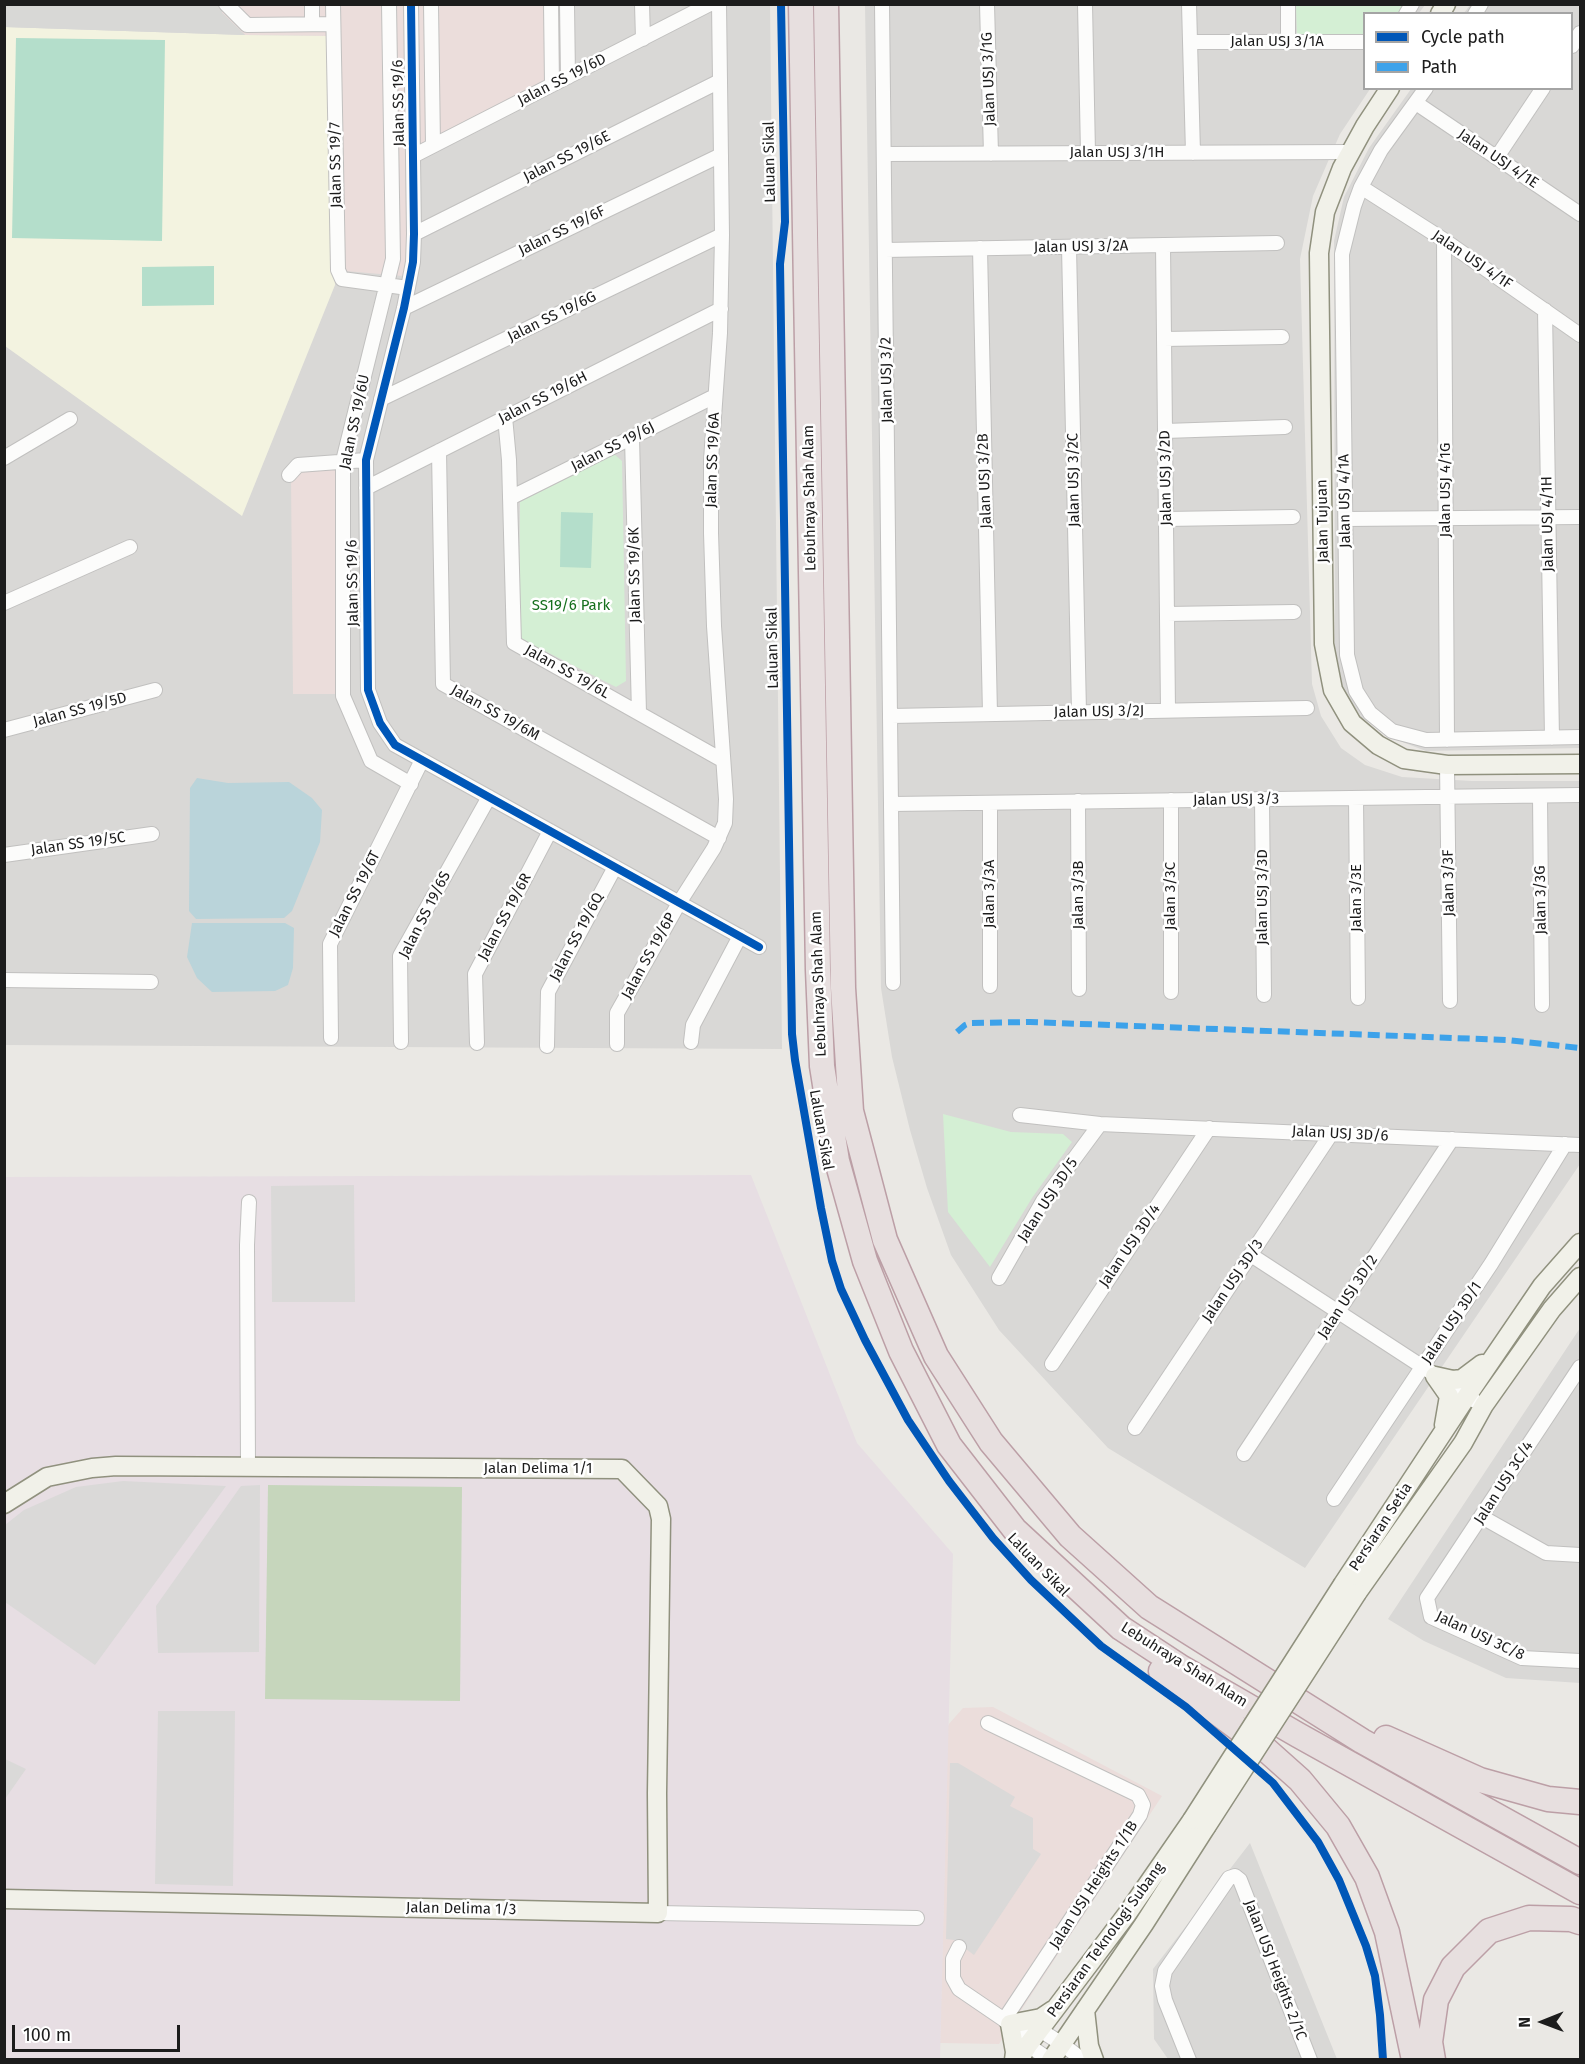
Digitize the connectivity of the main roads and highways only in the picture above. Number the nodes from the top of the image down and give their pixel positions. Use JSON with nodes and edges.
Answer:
{"nodes":[{"id":1,"x":801,"y":4,"type":"edge"},
{"id":2,"x":826,"y":4,"type":"edge"},
{"id":3,"x":1121,"y":1628,"type":"junction"},
{"id":4,"x":1298,"y":1701,"type":"junction"},
{"id":5,"x":1581,"y":1802,"type":"edge"},
{"id":6,"x":1581,"y":1862,"type":"edge"},
{"id":7,"x":1581,"y":1892,"type":"edge"},
{"id":8,"x":1581,"y":1922,"type":"edge"},
{"id":9,"x":1414,"y":2060,"type":"edge"},
{"id":10,"x":1433,"y":2060,"type":"edge"}],
"edges":[{"from":1,"to":3,"type":"highway","name":"Lebuhraya Shah Alam"},
{"from":2,"to":4,"type":"highway","name":"Lebuhraya Shah Alam"},
{"from":3,"to":7,"type":"highway","name":"Lebuhraya Shah Alam"},
{"from":3,"to":9,"type":"highway"},
{"from":4,"to":5,"type":"highway"},
{"from":4,"to":6,"type":"highway","name":"Lebuhraya Shah Alam"},
{"from":8,"to":10,"type":"highway"}]}
